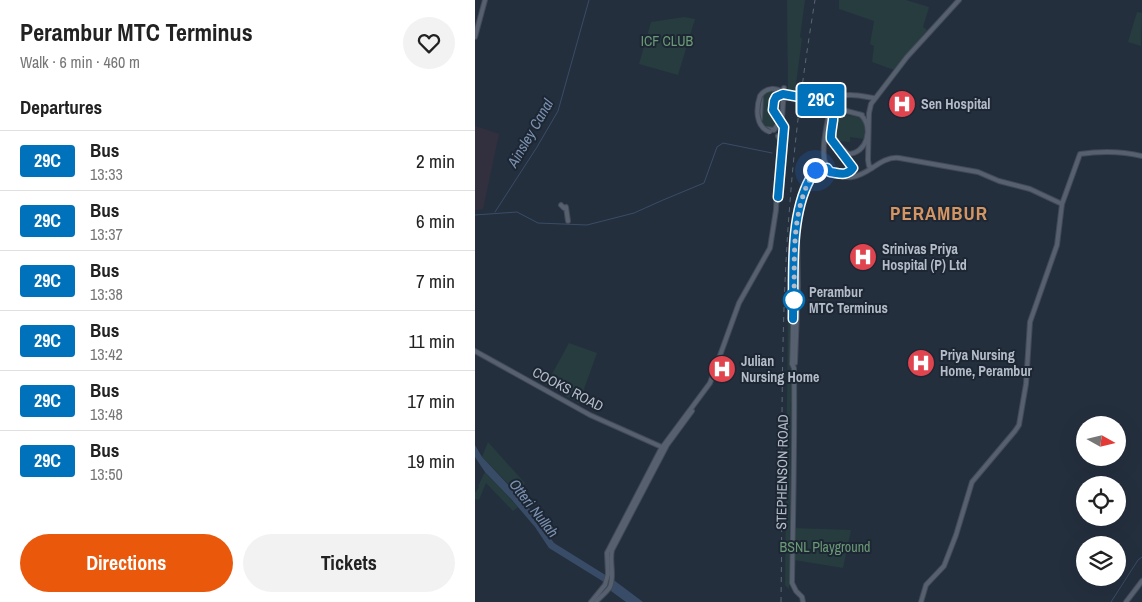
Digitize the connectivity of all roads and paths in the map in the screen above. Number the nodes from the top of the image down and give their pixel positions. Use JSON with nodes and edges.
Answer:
{"nodes":[{"id":1,"x":484,"y":0,"type":"edge"},
{"id":2,"x":957,"y":0,"type":"edge"},
{"id":3,"x":475,"y":30,"type":"edge"},
{"id":4,"x":475,"y":37,"type":"edge"},
{"id":5,"x":784,"y":88,"type":"dead end"},
{"id":6,"x":783,"y":94,"type":"junction"},
{"id":7,"x":832,"y":98,"type":"junction"},
{"id":8,"x":874,"y":98,"type":"junction"},
{"id":9,"x":827,"y":103,"type":"dead end"},
{"id":10,"x":831,"y":107,"type":"junction"},
{"id":11,"x":838,"y":109,"type":"junction"},
{"id":12,"x":869,"y":113,"type":"junction"},
{"id":13,"x":861,"y":115,"type":"junction"},
{"id":14,"x":785,"y":123,"type":"dead end"},
{"id":15,"x":771,"y":132,"type":"junction"},
{"id":16,"x":1142,"y":156,"type":"edge"},
{"id":17,"x":872,"y":168,"type":"junction"},
{"id":18,"x":828,"y":169,"type":"junction"},
{"id":19,"x":778,"y":195,"type":"junction"},
{"id":20,"x":1062,"y":204,"type":"junction"},
{"id":21,"x":561,"y":205,"type":"dead end"},
{"id":22,"x":568,"y":221,"type":"dead end"},
{"id":23,"x":475,"y":351,"type":"edge"},
{"id":24,"x":663,"y":448,"type":"junction"},
{"id":25,"x":1142,"y":583,"type":"edge"},
{"id":26,"x":607,"y":586,"type":"junction"},
{"id":27,"x":591,"y":602,"type":"edge"},
{"id":28,"x":596,"y":602,"type":"edge"},
{"id":29,"x":803,"y":602,"type":"edge"},
{"id":30,"x":921,"y":602,"type":"edge"},
{"id":31,"x":1127,"y":602,"type":"edge"}],
"edges":[{"from":1,"to":3,"type":"main road"},
{"from":1,"to":4,"type":"main road"},
{"from":2,"to":8,"type":"main road"},
{"from":5,"to":15,"type":"main road"},
{"from":6,"to":15,"type":"main road","bridge":true},
{"from":6,"to":18,"type":"main road","bridge":true},
{"from":6,"to":19,"type":"main road","bridge":true},
{"from":7,"to":8,"type":"main road"},
{"from":7,"to":9,"type":"main road"},
{"from":7,"to":10,"type":"main road"},
{"from":8,"to":12,"type":"main road"},
{"from":10,"to":11,"type":"main road"},
{"from":10,"to":18,"type":"main road"},
{"from":11,"to":13,"type":"main road"},
{"from":11,"to":18,"type":"main road"},
{"from":12,"to":13,"type":"main road"},
{"from":12,"to":17,"type":"main road"},
{"from":13,"to":15,"type":"main road","bridge":true},
{"from":14,"to":15,"type":"main road"},
{"from":15,"to":19,"type":"main road"},
{"from":16,"to":20,"type":"main road"},
{"from":17,"to":18,"type":"main road"},
{"from":17,"to":20,"type":"main road"},
{"from":18,"to":29,"type":"main road","name":"STEPHENSON ROAD"},
{"from":19,"to":24,"type":"main road"},
{"from":20,"to":30,"type":"main road"},
{"from":21,"to":22,"type":"main road"},
{"from":23,"to":24,"type":"main road","name":"COOKS ROAD"},
{"from":24,"to":26,"type":"main road"},
{"from":25,"to":31,"type":"main road"},
{"from":26,"to":27,"type":"main road"},
{"from":26,"to":28,"type":"main road"}]}
